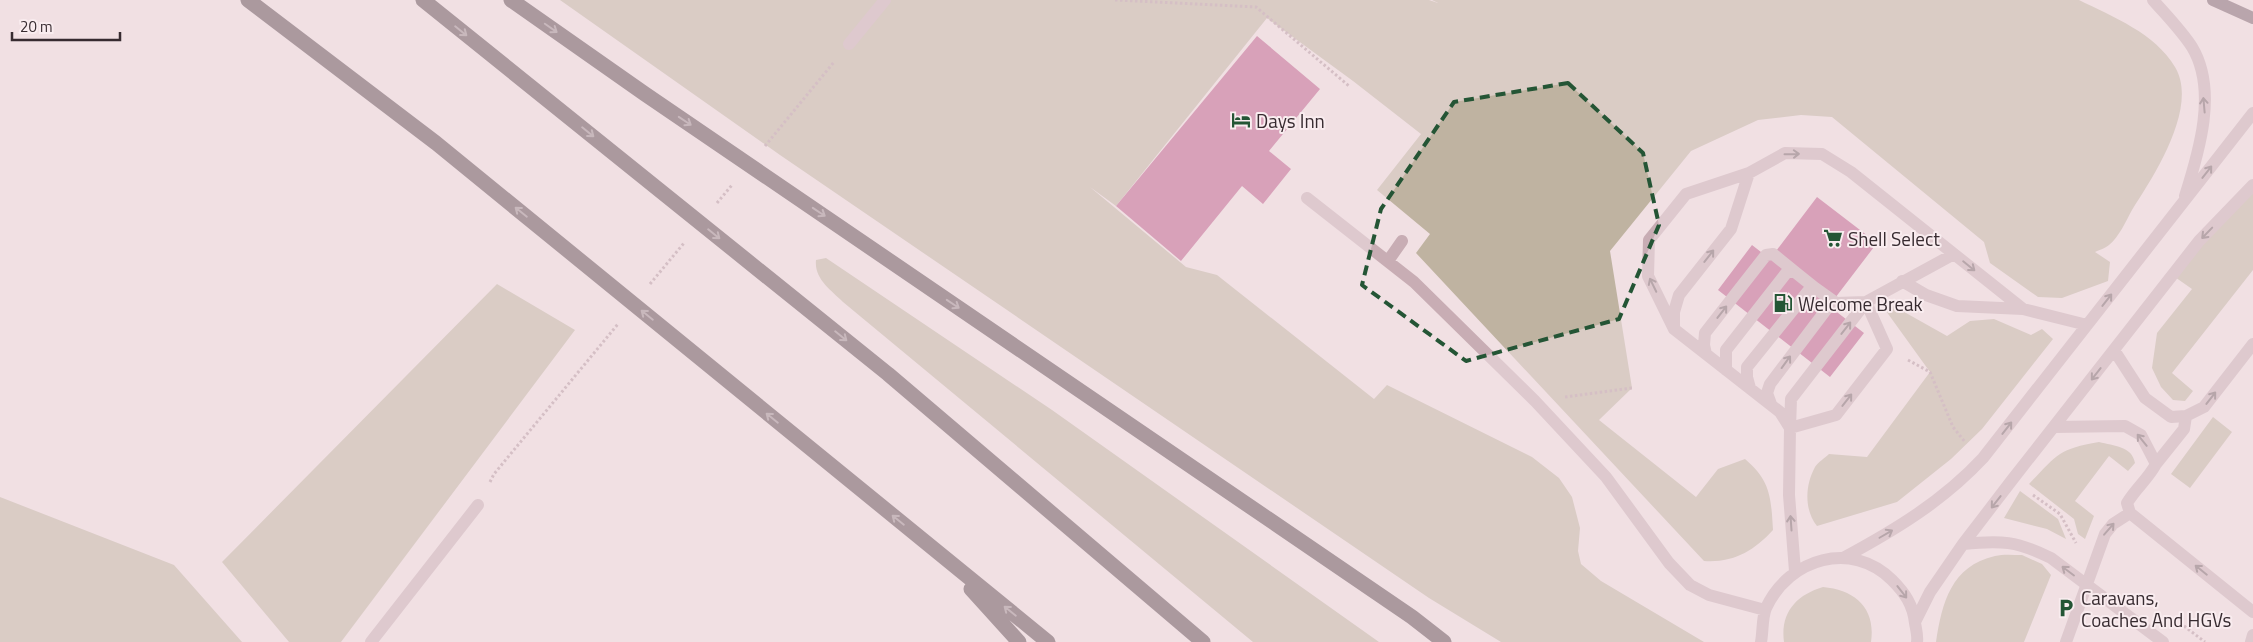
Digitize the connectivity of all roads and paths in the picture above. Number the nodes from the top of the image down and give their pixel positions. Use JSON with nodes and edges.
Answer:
{"nodes":[{"id":1,"x":248,"y":0,"type":"edge"},
{"id":2,"x":423,"y":0,"type":"edge"},
{"id":3,"x":511,"y":0,"type":"edge"},
{"id":4,"x":885,"y":0,"type":"edge"},
{"id":5,"x":1115,"y":0,"type":"edge"},
{"id":6,"x":2153,"y":0,"type":"edge"},
{"id":7,"x":2213,"y":0,"type":"edge"},
{"id":8,"x":2253,"y":18,"type":"edge"},
{"id":9,"x":849,"y":44,"type":"joint"},
{"id":10,"x":1349,"y":86,"type":"dead end"},
{"id":11,"x":2253,"y":114,"type":"edge"},
{"id":12,"x":760,"y":151,"type":"dead end"},
{"id":13,"x":1749,"y":173,"type":"junction"},
{"id":14,"x":735,"y":182,"type":"dead end"},
{"id":15,"x":2253,"y":185,"type":"edge"},
{"id":16,"x":1307,"y":198,"type":"dead end"},
{"id":17,"x":2183,"y":203,"type":"junction"},
{"id":18,"x":716,"y":205,"type":"dead end"},
{"id":19,"x":690,"y":236,"type":"dead end"},
{"id":20,"x":1402,"y":241,"type":"dead end"},
{"id":21,"x":1954,"y":254,"type":"junction"},
{"id":22,"x":1388,"y":261,"type":"junction"},
{"id":23,"x":1795,"y":272,"type":"junction"},
{"id":24,"x":1902,"y":281,"type":"junction"},
{"id":25,"x":1816,"y":288,"type":"junction"},
{"id":26,"x":646,"y":289,"type":"dead end"},
{"id":27,"x":1836,"y":302,"type":"junction"},
{"id":28,"x":1866,"y":302,"type":"junction"},
{"id":29,"x":2023,"y":309,"type":"junction"},
{"id":30,"x":621,"y":320,"type":"dead end"},
{"id":31,"x":2087,"y":325,"type":"junction"},
{"id":32,"x":1674,"y":329,"type":"junction"},
{"id":33,"x":2253,"y":344,"type":"edge"},
{"id":34,"x":1887,"y":349,"type":"junction"},
{"id":35,"x":2114,"y":350,"type":"junction"},
{"id":36,"x":1706,"y":354,"type":"junction"},
{"id":37,"x":1726,"y":370,"type":"junction"},
{"id":38,"x":1632,"y":388,"type":"dead end"},
{"id":39,"x":1750,"y":388,"type":"junction"},
{"id":40,"x":1535,"y":401,"type":"junction"},
{"id":41,"x":1771,"y":404,"type":"junction"},
{"id":42,"x":2186,"y":416,"type":"junction"},
{"id":43,"x":2054,"y":427,"type":"junction"},
{"id":44,"x":1790,"y":428,"type":"junction"},
{"id":45,"x":1983,"y":458,"type":"junction"},
{"id":46,"x":2156,"y":464,"type":"junction"},
{"id":47,"x":494,"y":474,"type":"dead end"},
{"id":48,"x":478,"y":505,"type":"dead end"},
{"id":49,"x":2130,"y":513,"type":"junction"},
{"id":50,"x":1963,"y":544,"type":"junction"},
{"id":51,"x":936,"y":551,"type":"junction"},
{"id":52,"x":1843,"y":558,"type":"junction"},
{"id":53,"x":1795,"y":571,"type":"junction"},
{"id":54,"x":2085,"y":584,"type":"junction"},
{"id":55,"x":1765,"y":610,"type":"junction"},
{"id":56,"x":2253,"y":612,"type":"edge"},
{"id":57,"x":1412,"y":617,"type":"junction"},
{"id":58,"x":1915,"y":622,"type":"junction"},
{"id":59,"x":2253,"y":635,"type":"edge"},
{"id":60,"x":371,"y":642,"type":"edge"},
{"id":61,"x":1019,"y":642,"type":"edge"},
{"id":62,"x":1048,"y":642,"type":"edge"},
{"id":63,"x":1203,"y":642,"type":"edge"},
{"id":64,"x":1444,"y":642,"type":"edge"},
{"id":65,"x":1454,"y":642,"type":"edge"},
{"id":66,"x":1761,"y":642,"type":"edge"},
{"id":67,"x":1917,"y":642,"type":"edge"},
{"id":68,"x":2066,"y":642,"type":"edge"},
{"id":69,"x":2163,"y":642,"type":"edge"},
{"id":70,"x":2251,"y":642,"type":"edge"}],
"edges":[{"from":51,"to":1,"type":"highway","one_way":true},
{"from":2,"to":63,"type":"highway","one_way":true},
{"from":3,"to":57,"type":"highway","one_way":true},
{"from":4,"to":9,"type":"street"},
{"from":5,"to":10,"type":"path"},
{"from":17,"to":6,"type":"street","one_way":true},
{"from":7,"to":8,"type":"main road"},
{"from":9,"to":12,"type":"path"},
{"from":17,"to":11,"type":"street","one_way":true},
{"from":13,"to":21,"type":"street","one_way":true},
{"from":32,"to":13,"type":"street","one_way":true},
{"from":32,"to":13,"type":"street","one_way":true},
{"from":14,"to":18,"type":"path"},
{"from":15,"to":35,"type":"street","one_way":true},
{"from":16,"to":22,"type":"street"},
{"from":31,"to":17,"type":"street","one_way":true},
{"from":19,"to":26,"type":"path"},
{"from":20,"to":22,"type":"street"},
{"from":21,"to":24,"type":"street"},
{"from":21,"to":29,"type":"street","one_way":true},
{"from":22,"to":40,"type":"street"},
{"from":23,"to":25,"type":"street"},
{"from":36,"to":23,"type":"street","one_way":true},
{"from":23,"to":37,"type":"street"},
{"from":24,"to":28,"type":"street"},
{"from":24,"to":29,"type":"street"},
{"from":25,"to":27,"type":"street"},
{"from":25,"to":39,"type":"street"},
{"from":27,"to":28,"type":"street"},
{"from":41,"to":27,"type":"street","one_way":true},
{"from":28,"to":34,"type":"street"},
{"from":44,"to":28,"type":"street","one_way":true},
{"from":29,"to":31,"type":"street"},
{"from":30,"to":47,"type":"path"},
{"from":45,"to":31,"type":"street","one_way":true},
{"from":32,"to":36,"type":"street"},
{"from":42,"to":33,"type":"street","one_way":true},
{"from":44,"to":34,"type":"street","one_way":true},
{"from":34,"to":45,"type":"path"},
{"from":35,"to":42,"type":"street"},
{"from":35,"to":43,"type":"street","one_way":true},
{"from":36,"to":37,"type":"street"},
{"from":37,"to":39,"type":"street"},
{"from":38,"to":40,"type":"path"},
{"from":39,"to":41,"type":"street"},
{"from":40,"to":55,"type":"street"},
{"from":41,"to":44,"type":"street"},
{"from":42,"to":46,"type":"street"},
{"from":46,"to":43,"type":"street","one_way":true},
{"from":43,"to":50,"type":"street","one_way":true},
{"from":53,"to":44,"type":"street","one_way":true},
{"from":52,"to":45,"type":"street","one_way":true},
{"from":46,"to":49,"type":"street"},
{"from":48,"to":60,"type":"street"},
{"from":54,"to":49,"type":"street","one_way":true},
{"from":56,"to":49,"type":"street","one_way":true},
{"from":54,"to":50,"type":"street","one_way":true},
{"from":50,"to":58,"type":"street"},
{"from":51,"to":61,"type":"highway"},
{"from":62,"to":51,"type":"highway","one_way":true},
{"from":52,"to":53,"type":"street"},
{"from":52,"to":58,"type":"street","one_way":true},
{"from":53,"to":55,"type":"street"},
{"from":54,"to":68,"type":"street"},
{"from":54,"to":69,"type":"street"},
{"from":55,"to":66,"type":"street"},
{"from":57,"to":64,"type":"highway"},
{"from":57,"to":65,"type":"highway"},
{"from":58,"to":67,"type":"street"},
{"from":59,"to":70,"type":"street"}]}
